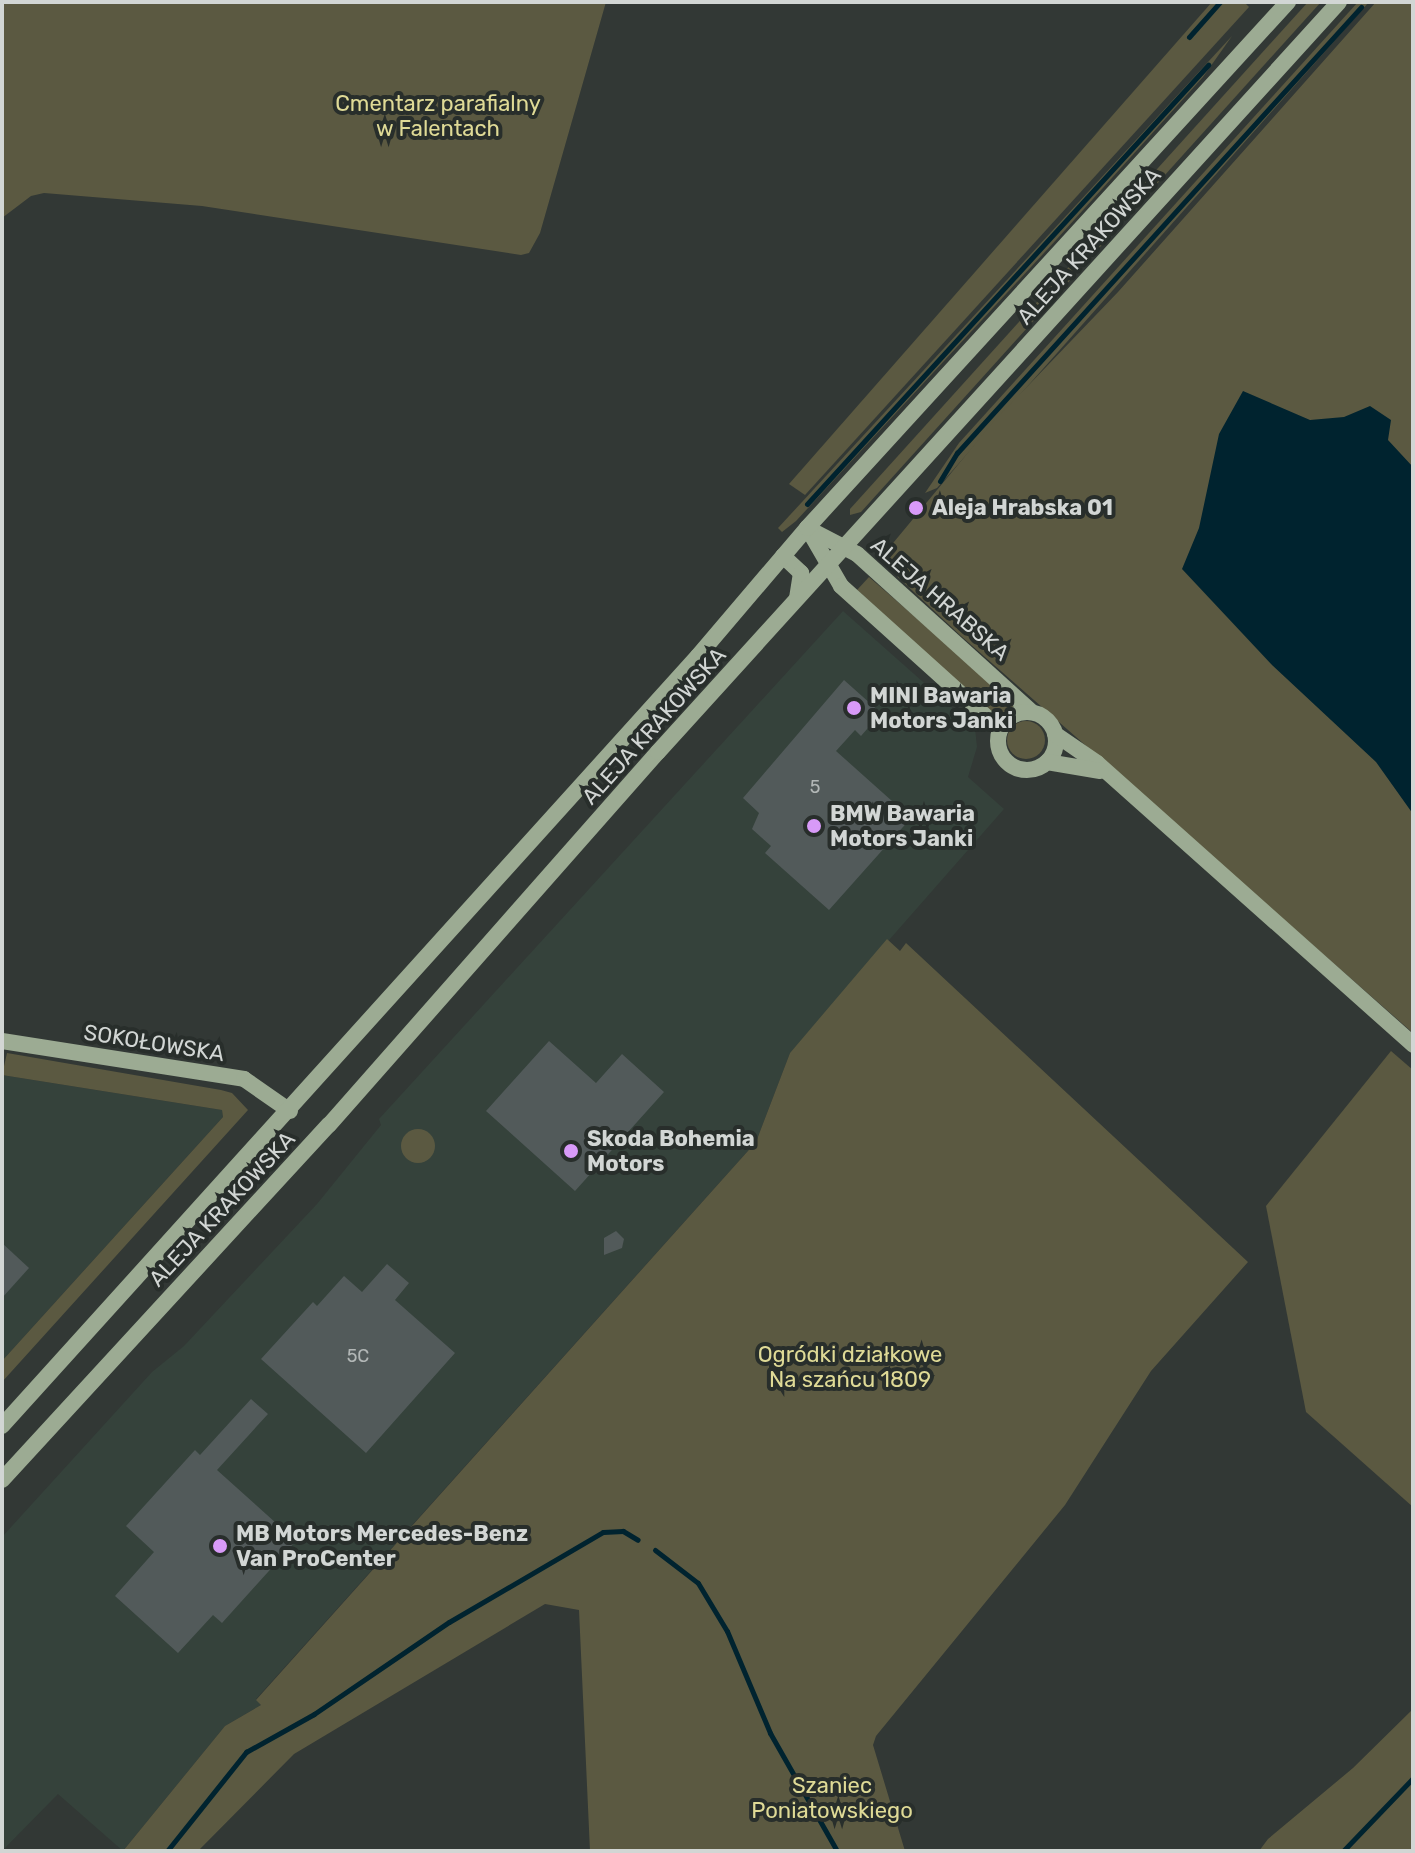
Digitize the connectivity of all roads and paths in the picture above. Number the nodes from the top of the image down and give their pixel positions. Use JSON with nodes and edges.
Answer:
{"nodes":[{"id":1,"x":1288,"y":2,"type":"edge"},
{"id":2,"x":1339,"y":2,"type":"edge"},
{"id":3,"x":807,"y":528,"type":"junction"},
{"id":4,"x":848,"y":548,"type":"junction"},
{"id":5,"x":783,"y":556,"type":"junction"},
{"id":6,"x":830,"y":567,"type":"junction"},
{"id":7,"x":795,"y":604,"type":"junction"},
{"id":8,"x":1031,"y":711,"type":"junction"},
{"id":9,"x":1000,"y":729,"type":"junction"},
{"id":10,"x":1055,"y":734,"type":"junction"},
{"id":11,"x":1047,"y":762,"type":"junction"},
{"id":12,"x":1100,"y":771,"type":"junction"},
{"id":13,"x":2,"y":1041,"type":"edge"},
{"id":14,"x":1413,"y":1045,"type":"edge"},
{"id":15,"x":290,"y":1111,"type":"junction"},
{"id":16,"x":2,"y":1426,"type":"edge"},
{"id":17,"x":2,"y":1480,"type":"edge"}],
"edges":[{"from":1,"to":3,"type":"main road","name":"ALEJA KRAKOWSKA"},
{"from":2,"to":4,"type":"main road","name":"ALEJA KRAKOWSKA"},
{"from":3,"to":4,"type":"main road","name":"ALEJA HRABSKA"},
{"from":3,"to":5,"type":"main road","name":"ALEJA KRAKOWSKA"},
{"from":3,"to":6,"type":"main road"},
{"from":4,"to":6,"type":"main road","name":"ALEJA KRAKOWSKA"},
{"from":4,"to":8,"type":"main road","name":"ALEJA HRABSKA"},
{"from":5,"to":7,"type":"main road"},
{"from":5,"to":15,"type":"main road","name":"ALEJA KRAKOWSKA"},
{"from":6,"to":7,"type":"main road","name":"ALEJA KRAKOWSKA"},
{"from":6,"to":9,"type":"main road"},
{"from":7,"to":17,"type":"main road","name":"ALEJA KRAKOWSKA"},
{"from":8,"to":9,"type":"main road"},
{"from":8,"to":10,"type":"main road"},
{"from":9,"to":11,"type":"main road"},
{"from":10,"to":11,"type":"main road"},
{"from":10,"to":12,"type":"main road"},
{"from":11,"to":12,"type":"main road"},
{"from":12,"to":14,"type":"main road"},
{"from":13,"to":15,"type":"main road","name":"SOKOŁOWSKA"},
{"from":15,"to":16,"type":"main road","name":"ALEJA KRAKOWSKA"}]}
